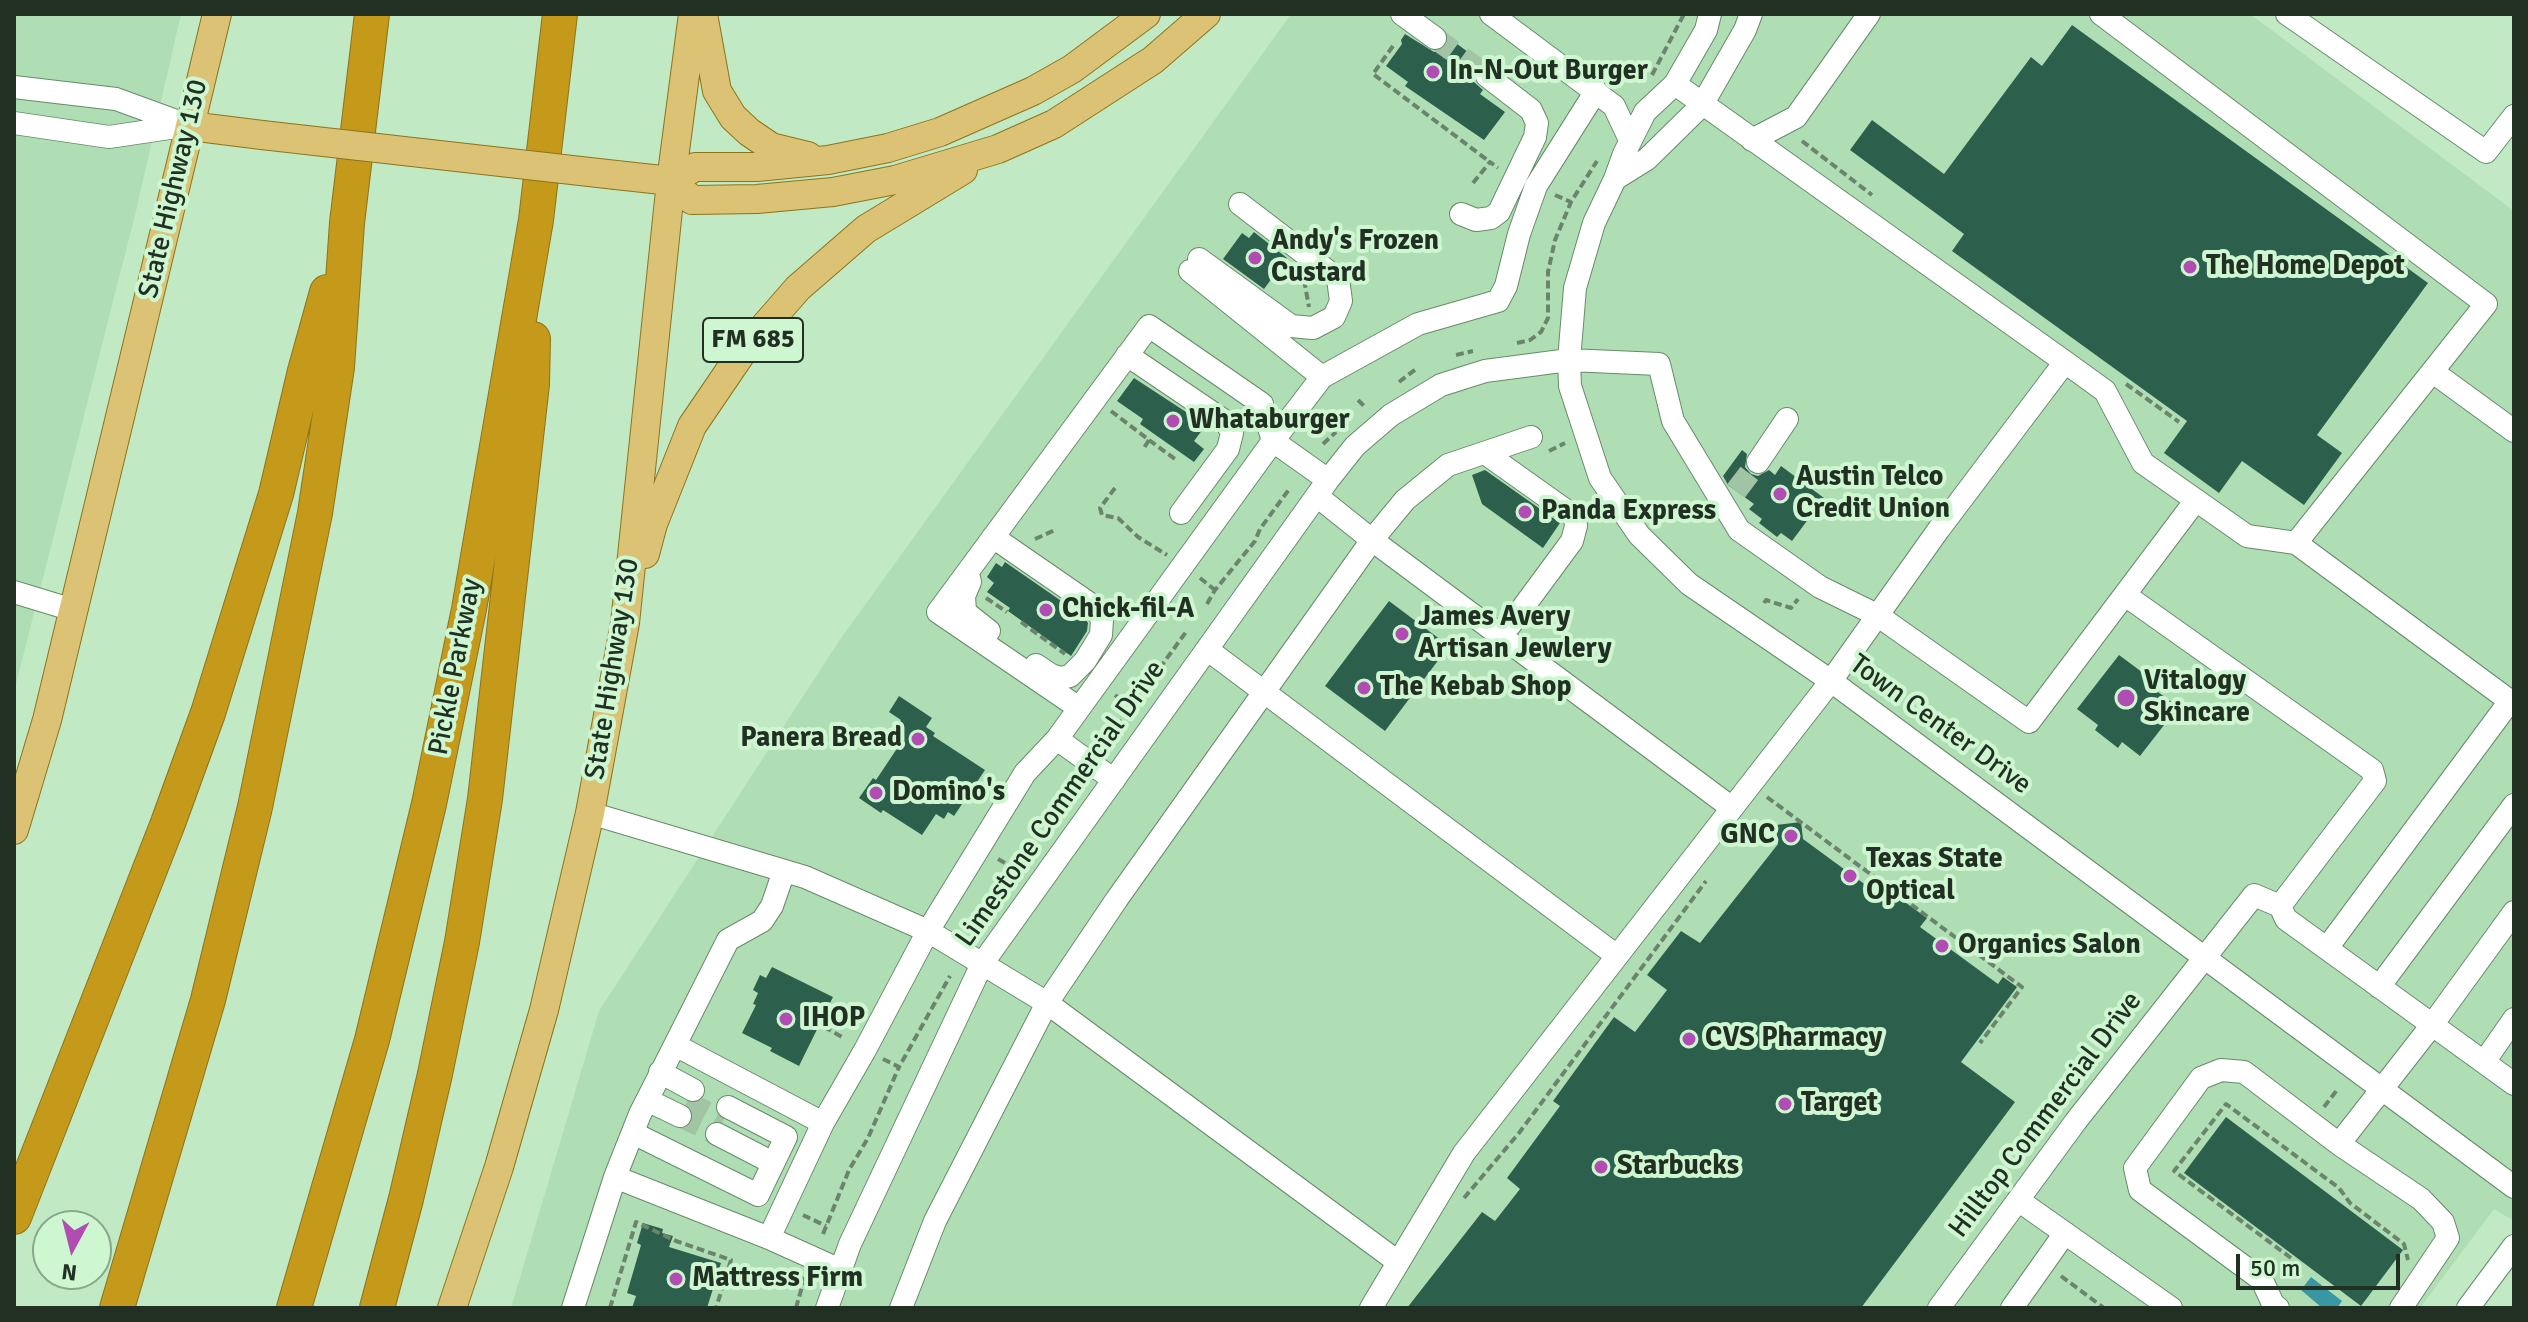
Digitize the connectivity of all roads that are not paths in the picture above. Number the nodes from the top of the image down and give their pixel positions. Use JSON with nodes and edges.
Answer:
{"nodes":[{"id":1,"x":217,"y":14,"type":"edge"},
{"id":2,"x":372,"y":14,"type":"edge"},
{"id":3,"x":560,"y":14,"type":"edge"},
{"id":4,"x":693,"y":14,"type":"edge"},
{"id":5,"x":703,"y":14,"type":"edge"},
{"id":6,"x":1146,"y":14,"type":"edge"},
{"id":7,"x":1206,"y":14,"type":"edge"},
{"id":8,"x":1402,"y":14,"type":"edge"},
{"id":9,"x":1491,"y":14,"type":"edge"},
{"id":10,"x":1710,"y":14,"type":"edge"},
{"id":11,"x":1751,"y":14,"type":"edge"},
{"id":12,"x":1869,"y":14,"type":"edge"},
{"id":13,"x":2101,"y":14,"type":"edge"},
{"id":14,"x":2287,"y":14,"type":"edge"},
{"id":15,"x":1435,"y":38,"type":"tunnel mouth"},
{"id":16,"x":1487,"y":76,"type":"tunnel mouth"},
{"id":17,"x":1675,"y":84,"type":"junction"},
{"id":18,"x":14,"y":87,"type":"edge"},
{"id":19,"x":1596,"y":91,"type":"junction"},
{"id":20,"x":1702,"y":105,"type":"junction"},
{"id":21,"x":1614,"y":106,"type":"junction"},
{"id":22,"x":1645,"y":112,"type":"junction"},
{"id":23,"x":2514,"y":116,"type":"edge"},
{"id":24,"x":14,"y":123,"type":"edge"},
{"id":25,"x":190,"y":126,"type":"junction"},
{"id":26,"x":1630,"y":140,"type":"junction"},
{"id":27,"x":1752,"y":140,"type":"junction"},
{"id":28,"x":998,"y":149,"type":"junction"},
{"id":29,"x":828,"y":160,"type":"junction"},
{"id":30,"x":1615,"y":179,"type":"junction"},
{"id":31,"x":671,"y":181,"type":"junction"},
{"id":32,"x":1240,"y":204,"type":"dead end"},
{"id":33,"x":1461,"y":214,"type":"dead end"},
{"id":34,"x":536,"y":220,"type":"junction"},
{"id":35,"x":347,"y":223,"type":"junction"},
{"id":36,"x":1127,"y":355,"type":"junction"},
{"id":37,"x":1569,"y":360,"type":"junction"},
{"id":38,"x":2065,"y":362,"type":"junction"},
{"id":39,"x":2433,"y":372,"type":"junction"},
{"id":40,"x":1322,"y":377,"type":"junction"},
{"id":41,"x":1787,"y":419,"type":"dead end"},
{"id":42,"x":2514,"y":431,"type":"edge"},
{"id":43,"x":1531,"y":437,"type":"dead end"},
{"id":44,"x":1273,"y":441,"type":"junction"},
{"id":45,"x":1485,"y":453,"type":"junction"},
{"id":46,"x":1758,"y":462,"type":"tunnel mouth"},
{"id":47,"x":1323,"y":488,"type":"junction"},
{"id":48,"x":2196,"y":500,"type":"junction"},
{"id":49,"x":1181,"y":513,"type":"dead end"},
{"id":50,"x":993,"y":537,"type":"junction"},
{"id":51,"x":1372,"y":540,"type":"junction"},
{"id":52,"x":2296,"y":543,"type":"junction"},
{"id":53,"x":967,"y":573,"type":"junction"},
{"id":54,"x":14,"y":592,"type":"edge"},
{"id":55,"x":2125,"y":595,"type":"junction"},
{"id":56,"x":73,"y":610,"type":"junction"},
{"id":57,"x":1877,"y":615,"type":"junction"},
{"id":58,"x":625,"y":623,"type":"junction"},
{"id":59,"x":1496,"y":632,"type":"junction"},
{"id":60,"x":1208,"y":650,"type":"junction"},
{"id":61,"x":1831,"y":681,"type":"junction"},
{"id":62,"x":1264,"y":693,"type":"junction"},
{"id":63,"x":2512,"y":702,"type":"edge"},
{"id":64,"x":1079,"y":708,"type":"junction"},
{"id":65,"x":1057,"y":739,"type":"junction"},
{"id":66,"x":1114,"y":780,"type":"junction"},
{"id":67,"x":2514,"y":805,"type":"edge"},
{"id":68,"x":1732,"y":808,"type":"junction"},
{"id":69,"x":590,"y":813,"type":"junction"},
{"id":70,"x":14,"y":830,"type":"edge"},
{"id":71,"x":784,"y":871,"type":"junction"},
{"id":72,"x":2280,"y":906,"type":"junction"},
{"id":73,"x":2514,"y":912,"type":"edge"},
{"id":74,"x":928,"y":931,"type":"junction"},
{"id":75,"x":2327,"y":948,"type":"junction"},
{"id":76,"x":1617,"y":956,"type":"junction"},
{"id":77,"x":2202,"y":958,"type":"junction"},
{"id":78,"x":982,"y":964,"type":"junction"},
{"id":79,"x":2379,"y":987,"type":"junction"},
{"id":80,"x":1047,"y":1003,"type":"junction"},
{"id":81,"x":2514,"y":1019,"type":"edge"},
{"id":82,"x":2432,"y":1025,"type":"junction"},
{"id":83,"x":675,"y":1045,"type":"junction"},
{"id":84,"x":2484,"y":1062,"type":"junction"},
{"id":85,"x":2514,"y":1084,"type":"edge"},
{"id":86,"x":654,"y":1086,"type":"junction"},
{"id":87,"x":2381,"y":1091,"type":"junction"},
{"id":88,"x":723,"y":1121,"type":"tunnel mouth"},
{"id":89,"x":823,"y":1123,"type":"junction"},
{"id":90,"x":633,"y":1133,"type":"junction"},
{"id":91,"x":2339,"y":1144,"type":"junction"},
{"id":92,"x":615,"y":1177,"type":"junction"},
{"id":93,"x":2514,"y":1187,"type":"edge"},
{"id":94,"x":2018,"y":1200,"type":"junction"},
{"id":95,"x":14,"y":1217,"type":"edge"},
{"id":96,"x":2065,"y":1233,"type":"junction"},
{"id":97,"x":769,"y":1238,"type":"junction"},
{"id":98,"x":2514,"y":1246,"type":"edge"},
{"id":99,"x":1398,"y":1262,"type":"junction"},
{"id":100,"x":840,"y":1270,"type":"junction"},
{"id":101,"x":117,"y":1308,"type":"edge"},
{"id":102,"x":294,"y":1308,"type":"edge"},
{"id":103,"x":377,"y":1308,"type":"edge"},
{"id":104,"x":452,"y":1308,"type":"edge"},
{"id":105,"x":573,"y":1308,"type":"edge"},
{"id":106,"x":827,"y":1308,"type":"edge"},
{"id":107,"x":901,"y":1308,"type":"edge"},
{"id":108,"x":1371,"y":1308,"type":"edge"},
{"id":109,"x":1939,"y":1308,"type":"edge"},
{"id":110,"x":2012,"y":1308,"type":"edge"},
{"id":111,"x":2171,"y":1308,"type":"edge"},
{"id":112,"x":2278,"y":1308,"type":"edge"},
{"id":113,"x":2401,"y":1308,"type":"edge"},
{"id":114,"x":2468,"y":1308,"type":"edge"}],
"edges":[{"from":1,"to":25,"type":"main road","name":"State Highway 130"},
{"from":2,"to":35,"type":"highway"},
{"from":3,"to":34,"type":"highway","name":"Pickle Parkway"},
{"from":4,"to":31,"type":"main road","name":"State Highway 130"},
{"from":5,"to":29,"type":"main road"},
{"from":6,"to":29,"type":"main road"},
{"from":7,"to":28,"type":"main road","number":"FM 685"},
{"from":8,"to":15,"type":"street"},
{"from":9,"to":19,"type":"street"},
{"from":10,"to":17,"type":"street","name":"Town Center Drive"},
{"from":11,"to":20,"type":"street"},
{"from":12,"to":27,"type":"street"},
{"from":13,"to":39,"type":"street"},
{"from":14,"to":23,"type":"street"},
{"from":16,"to":33,"type":"street"},
{"from":17,"to":20,"type":"street"},
{"from":17,"to":22,"type":"street","name":"Town Center Drive"},
{"from":18,"to":25,"type":"street"},
{"from":19,"to":21,"type":"street"},
{"from":19,"to":40,"type":"street"},
{"from":20,"to":27,"type":"street"},
{"from":20,"to":30,"type":"street"},
{"from":21,"to":22,"type":"street"},
{"from":21,"to":26,"type":"street"},
{"from":22,"to":26,"type":"street","name":"Town Center Drive"},
{"from":24,"to":25,"type":"street"},
{"from":25,"to":31,"type":"main road","bridge":true},
{"from":25,"to":56,"type":"main road","name":"State Highway 130"},
{"from":26,"to":30,"type":"street","name":"Town Center Drive"},
{"from":27,"to":38,"type":"street"},
{"from":28,"to":31,"type":"main road"},
{"from":28,"to":58,"type":"main road","number":"FM 685"},
{"from":29,"to":31,"type":"main road"},
{"from":30,"to":37,"type":"street","name":"Town Center Drive"},
{"from":31,"to":58,"type":"main road","name":"State Highway 130"},
{"from":32,"to":40,"type":"street"},
{"from":34,"to":102,"type":"highway","name":"Pickle Parkway"},
{"from":34,"to":103,"type":"highway"},
{"from":35,"to":95,"type":"highway"},
{"from":35,"to":101,"type":"highway"},
{"from":36,"to":44,"type":"street"},
{"from":36,"to":49,"type":"street"},
{"from":36,"to":50,"type":"street"},
{"from":37,"to":47,"type":"street","name":"Limestone Commercial Drive"},
{"from":37,"to":57,"type":"street","name":"Limestone Commercial Drive"},
{"from":37,"to":61,"type":"street","name":"Town Center Drive"},
{"from":38,"to":48,"type":"street"},
{"from":38,"to":57,"type":"street"},
{"from":39,"to":42,"type":"street"},
{"from":39,"to":52,"type":"street"},
{"from":40,"to":44,"type":"street"},
{"from":41,"to":46,"type":"street"},
{"from":43,"to":45,"type":"street"},
{"from":44,"to":47,"type":"street"},
{"from":44,"to":64,"type":"street"},
{"from":45,"to":51,"type":"street"},
{"from":45,"to":59,"type":"street"},
{"from":47,"to":51,"type":"street"},
{"from":47,"to":60,"type":"street","name":"Limestone Commercial Drive"},
{"from":48,"to":52,"type":"street"},
{"from":48,"to":55,"type":"street"},
{"from":50,"to":53,"type":"street"},
{"from":50,"to":53,"type":"street"},
{"from":51,"to":59,"type":"street"},
{"from":51,"to":62,"type":"street"},
{"from":52,"to":63,"type":"street"},
{"from":53,"to":64,"type":"street"},
{"from":54,"to":56,"type":"street"},
{"from":55,"to":57,"type":"street"},
{"from":55,"to":72,"type":"street"},
{"from":56,"to":70,"type":"main road","name":"State Highway 130"},
{"from":57,"to":61,"type":"street"},
{"from":58,"to":69,"type":"main road","name":"State Highway 130","number":"FM 685"},
{"from":59,"to":68,"type":"street"},
{"from":60,"to":62,"type":"street"},
{"from":60,"to":66,"type":"street","name":"Limestone Commercial Drive"},
{"from":61,"to":68,"type":"street"},
{"from":61,"to":77,"type":"street","name":"Town Center Drive"},
{"from":62,"to":76,"type":"street"},
{"from":62,"to":80,"type":"street"},
{"from":63,"to":75,"type":"street"},
{"from":64,"to":65,"type":"street"},
{"from":65,"to":66,"type":"street"},
{"from":65,"to":74,"type":"street"},
{"from":66,"to":78,"type":"street","name":"Limestone Commercial Drive"},
{"from":67,"to":79,"type":"street"},
{"from":68,"to":76,"type":"street"},
{"from":69,"to":71,"type":"street"},
{"from":69,"to":104,"type":"main road","name":"State Highway 130","number":"FM 685"},
{"from":71,"to":74,"type":"street"},
{"from":71,"to":83,"type":"street"},
{"from":72,"to":75,"type":"street"},
{"from":72,"to":77,"type":"street","name":"Hilltop Commercial Drive"},
{"from":73,"to":82,"type":"street"},
{"from":74,"to":78,"type":"street"},
{"from":74,"to":89,"type":"street"},
{"from":75,"to":79,"type":"street"},
{"from":76,"to":99,"type":"street"},
{"from":77,"to":87,"type":"street","name":"Town Center Drive"},
{"from":77,"to":94,"type":"street","name":"Hilltop Commercial Drive"},
{"from":78,"to":80,"type":"street"},
{"from":78,"to":100,"type":"street","name":"Limestone Commercial Drive"},
{"from":79,"to":82,"type":"street"},
{"from":80,"to":99,"type":"street"},
{"from":80,"to":107,"type":"street"},
{"from":81,"to":84,"type":"street"},
{"from":82,"to":84,"type":"street"},
{"from":82,"to":87,"type":"street"},
{"from":83,"to":86,"type":"street"},
{"from":83,"to":89,"type":"street"},
{"from":84,"to":85,"type":"street"},
{"from":86,"to":86,"type":"street"},
{"from":86,"to":90,"type":"street"},
{"from":87,"to":91,"type":"street"},
{"from":87,"to":93,"type":"street","name":"Town Center Drive"},
{"from":88,"to":90,"type":"street"},
{"from":89,"to":97,"type":"street"},
{"from":90,"to":92,"type":"street"},
{"from":91,"to":112,"type":"street"},
{"from":91,"to":113,"type":"street"},
{"from":92,"to":97,"type":"street"},
{"from":92,"to":105,"type":"street"},
{"from":94,"to":96,"type":"street"},
{"from":94,"to":109,"type":"street","name":"Hilltop Commercial Drive"},
{"from":96,"to":110,"type":"street"},
{"from":96,"to":111,"type":"street"},
{"from":97,"to":100,"type":"street"},
{"from":98,"to":114,"type":"street"},
{"from":99,"to":108,"type":"street"},
{"from":100,"to":106,"type":"street","name":"Limestone Commercial Drive"}]}
